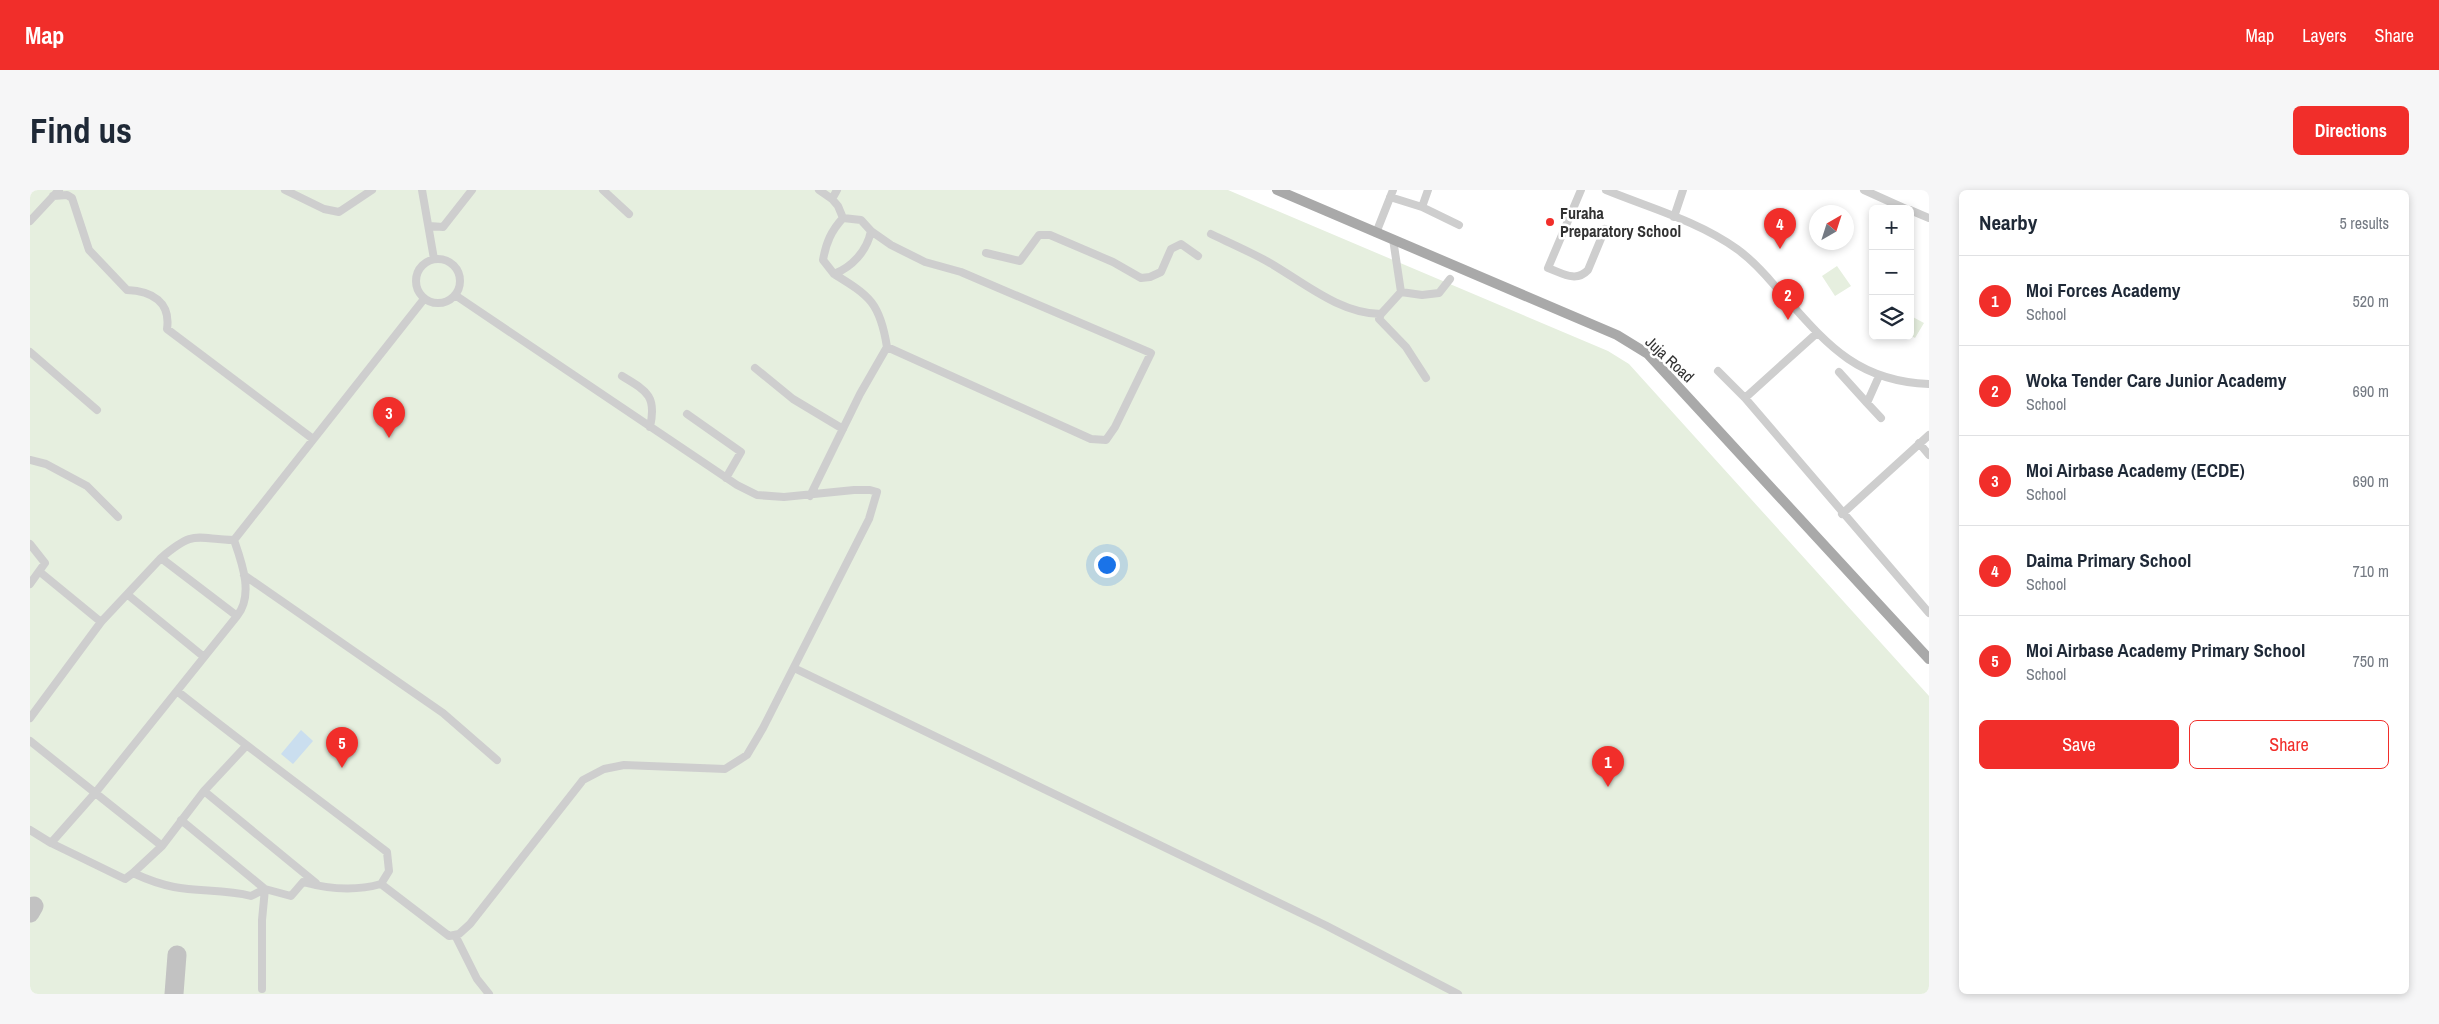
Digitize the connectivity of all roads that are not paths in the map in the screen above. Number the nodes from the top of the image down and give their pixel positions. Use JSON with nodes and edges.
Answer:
{"nodes":[{"id":1,"x":60,"y":190,"type":"edge"},
{"id":2,"x":285,"y":190,"type":"edge"},
{"id":3,"x":372,"y":190,"type":"edge"},
{"id":4,"x":422,"y":190,"type":"edge"},
{"id":5,"x":472,"y":190,"type":"edge"},
{"id":6,"x":604,"y":190,"type":"edge"},
{"id":7,"x":820,"y":190,"type":"edge"},
{"id":8,"x":837,"y":190,"type":"edge"},
{"id":9,"x":1277,"y":190,"type":"edge"},
{"id":10,"x":1428,"y":190,"type":"edge"},
{"id":11,"x":1581,"y":190,"type":"edge"},
{"id":12,"x":1606,"y":190,"type":"edge"},
{"id":13,"x":1683,"y":190,"type":"edge"},
{"id":14,"x":1863,"y":190,"type":"edge"},
{"id":15,"x":1392,"y":194,"type":"edge"},
{"id":16,"x":54,"y":196,"type":"junction"},
{"id":17,"x":832,"y":198,"type":"junction"},
{"id":18,"x":1897,"y":205,"type":"edge"},
{"id":19,"x":1422,"y":207,"type":"junction"},
{"id":20,"x":1914,"y":212,"type":"edge"},
{"id":21,"x":629,"y":214,"type":"dead end"},
{"id":22,"x":1674,"y":217,"type":"junction"},
{"id":23,"x":842,"y":218,"type":"junction"},
{"id":24,"x":1929,"y":218,"type":"edge"},
{"id":25,"x":30,"y":221,"type":"edge"},
{"id":26,"x":429,"y":226,"type":"junction"},
{"id":27,"x":1459,"y":226,"type":"dead end"},
{"id":28,"x":1605,"y":230,"type":"dead end"},
{"id":29,"x":871,"y":231,"type":"junction"},
{"id":30,"x":1376,"y":233,"type":"junction"},
{"id":31,"x":1210,"y":234,"type":"dead end"},
{"id":32,"x":1392,"y":239,"type":"junction"},
{"id":33,"x":986,"y":252,"type":"dead end"},
{"id":34,"x":1198,"y":256,"type":"dead end"},
{"id":35,"x":434,"y":259,"type":"junction"},
{"id":36,"x":834,"y":274,"type":"junction"},
{"id":37,"x":1450,"y":279,"type":"dead end"},
{"id":38,"x":1401,"y":292,"type":"junction"},
{"id":39,"x":455,"y":295,"type":"junction"},
{"id":40,"x":424,"y":298,"type":"junction"},
{"id":41,"x":1380,"y":314,"type":"junction"},
{"id":42,"x":1817,"y":333,"type":"junction"},
{"id":43,"x":887,"y":347,"type":"junction"},
{"id":44,"x":30,"y":352,"type":"edge"},
{"id":45,"x":755,"y":368,"type":"dead end"},
{"id":46,"x":1718,"y":371,"type":"dead end"},
{"id":47,"x":1839,"y":372,"type":"dead end"},
{"id":48,"x":622,"y":376,"type":"dead end"},
{"id":49,"x":1879,"y":376,"type":"junction"},
{"id":50,"x":1426,"y":378,"type":"dead end"},
{"id":51,"x":1929,"y":384,"type":"edge"},
{"id":52,"x":1745,"y":398,"type":"junction"},
{"id":53,"x":1867,"y":403,"type":"junction"},
{"id":54,"x":97,"y":410,"type":"dead end"},
{"id":55,"x":687,"y":414,"type":"dead end"},
{"id":56,"x":1881,"y":418,"type":"dead end"},
{"id":57,"x":650,"y":426,"type":"junction"},
{"id":58,"x":843,"y":429,"type":"junction"},
{"id":59,"x":1929,"y":435,"type":"edge"},
{"id":60,"x":313,"y":439,"type":"junction"},
{"id":61,"x":1918,"y":444,"type":"junction"},
{"id":62,"x":1929,"y":455,"type":"edge"},
{"id":63,"x":30,"y":460,"type":"edge"},
{"id":64,"x":726,"y":478,"type":"junction"},
{"id":65,"x":810,"y":496,"type":"junction"},
{"id":66,"x":1842,"y":514,"type":"junction"},
{"id":67,"x":118,"y":517,"type":"dead end"},
{"id":68,"x":234,"y":540,"type":"junction"},
{"id":69,"x":30,"y":544,"type":"edge"},
{"id":70,"x":161,"y":558,"type":"junction"},
{"id":71,"x":40,"y":572,"type":"junction"},
{"id":72,"x":244,"y":574,"type":"junction"},
{"id":73,"x":30,"y":584,"type":"edge"},
{"id":74,"x":128,"y":595,"type":"junction"},
{"id":75,"x":1929,"y":613,"type":"edge"},
{"id":76,"x":237,"y":616,"type":"junction"},
{"id":77,"x":101,"y":622,"type":"junction"},
{"id":78,"x":204,"y":657,"type":"junction"},
{"id":79,"x":1929,"y":659,"type":"edge"},
{"id":80,"x":794,"y":668,"type":"junction"},
{"id":81,"x":177,"y":691,"type":"junction"},
{"id":82,"x":30,"y":718,"type":"edge"},
{"id":83,"x":30,"y":741,"type":"edge"},
{"id":84,"x":246,"y":746,"type":"junction"},
{"id":85,"x":497,"y":760,"type":"dead end"},
{"id":86,"x":204,"y":791,"type":"junction"},
{"id":87,"x":96,"y":792,"type":"junction"},
{"id":88,"x":181,"y":820,"type":"junction"},
{"id":89,"x":30,"y":830,"type":"edge"},
{"id":90,"x":51,"y":843,"type":"junction"},
{"id":91,"x":162,"y":846,"type":"junction"},
{"id":92,"x":133,"y":873,"type":"junction"},
{"id":93,"x":381,"y":884,"type":"junction"},
{"id":94,"x":325,"y":888,"type":"junction"},
{"id":95,"x":265,"y":889,"type":"junction"},
{"id":96,"x":454,"y":935,"type":"junction"},
{"id":97,"x":262,"y":988,"type":"dead end"},
{"id":98,"x":489,"y":994,"type":"edge"},
{"id":99,"x":1458,"y":994,"type":"edge"}],
"edges":[{"from":1,"to":16,"type":"street"},
{"from":2,"to":3,"type":"street"},
{"from":4,"to":26,"type":"street"},
{"from":5,"to":26,"type":"street"},
{"from":6,"to":21,"type":"street"},
{"from":7,"to":17,"type":"street"},
{"from":8,"to":17,"type":"street"},
{"from":9,"to":30,"type":"main road","name":"Juja Road"},
{"from":10,"to":19,"type":"street"},
{"from":11,"to":28,"type":"street"},
{"from":12,"to":22,"type":"street"},
{"from":13,"to":22,"type":"street"},
{"from":14,"to":18,"type":"street"},
{"from":15,"to":19,"type":"street"},
{"from":15,"to":30,"type":"street"},
{"from":16,"to":25,"type":"street"},
{"from":16,"to":60,"type":"street"},
{"from":17,"to":23,"type":"street"},
{"from":19,"to":27,"type":"street"},
{"from":20,"to":24,"type":"street"},
{"from":22,"to":42,"type":"street"},
{"from":23,"to":29,"type":"street"},
{"from":23,"to":36,"type":"street"},
{"from":26,"to":35,"type":"street"},
{"from":29,"to":36,"type":"street"},
{"from":29,"to":43,"type":"street"},
{"from":30,"to":32,"type":"main road","name":"Juja Road"},
{"from":31,"to":41,"type":"street"},
{"from":32,"to":38,"type":"street"},
{"from":32,"to":79,"type":"main road","name":"Juja Road"},
{"from":33,"to":34,"type":"street"},
{"from":35,"to":39,"type":"street"},
{"from":35,"to":40,"type":"street"},
{"from":36,"to":43,"type":"street"},
{"from":37,"to":38,"type":"street"},
{"from":38,"to":41,"type":"street"},
{"from":39,"to":40,"type":"street"},
{"from":39,"to":57,"type":"street"},
{"from":40,"to":60,"type":"street"},
{"from":41,"to":50,"type":"street"},
{"from":42,"to":49,"type":"street"},
{"from":42,"to":52,"type":"street"},
{"from":43,"to":58,"type":"street"},
{"from":44,"to":54,"type":"street"},
{"from":45,"to":58,"type":"street"},
{"from":46,"to":52,"type":"street"},
{"from":47,"to":53,"type":"street"},
{"from":48,"to":57,"type":"street"},
{"from":49,"to":51,"type":"street"},
{"from":49,"to":53,"type":"street"},
{"from":52,"to":66,"type":"street"},
{"from":53,"to":56,"type":"street"},
{"from":55,"to":64,"type":"street"},
{"from":57,"to":64,"type":"street"},
{"from":58,"to":65,"type":"street"},
{"from":59,"to":61,"type":"street"},
{"from":60,"to":68,"type":"street"},
{"from":61,"to":62,"type":"street"},
{"from":61,"to":66,"type":"street"},
{"from":63,"to":67,"type":"street"},
{"from":64,"to":65,"type":"street"},
{"from":65,"to":80,"type":"street"},
{"from":66,"to":75,"type":"street"},
{"from":68,"to":70,"type":"street"},
{"from":68,"to":72,"type":"street"},
{"from":69,"to":71,"type":"street"},
{"from":70,"to":74,"type":"street"},
{"from":70,"to":76,"type":"street"},
{"from":71,"to":73,"type":"street"},
{"from":71,"to":77,"type":"street"},
{"from":72,"to":76,"type":"street"},
{"from":72,"to":85,"type":"street"},
{"from":74,"to":77,"type":"street"},
{"from":74,"to":78,"type":"street"},
{"from":76,"to":78,"type":"street"},
{"from":77,"to":82,"type":"street"},
{"from":78,"to":81,"type":"street"},
{"from":80,"to":96,"type":"street"},
{"from":80,"to":99,"type":"street"},
{"from":81,"to":84,"type":"street"},
{"from":81,"to":87,"type":"street"},
{"from":83,"to":87,"type":"street"},
{"from":84,"to":86,"type":"street"},
{"from":84,"to":93,"type":"street"},
{"from":86,"to":88,"type":"street"},
{"from":86,"to":94,"type":"street"},
{"from":87,"to":90,"type":"street"},
{"from":87,"to":91,"type":"street"},
{"from":88,"to":91,"type":"street"},
{"from":88,"to":95,"type":"street"},
{"from":89,"to":90,"type":"street"},
{"from":90,"to":92,"type":"street"},
{"from":91,"to":92,"type":"street"},
{"from":92,"to":95,"type":"street"},
{"from":93,"to":94,"type":"street"},
{"from":93,"to":96,"type":"street"},
{"from":94,"to":95,"type":"street"},
{"from":95,"to":97,"type":"street"},
{"from":96,"to":98,"type":"street"}]}
